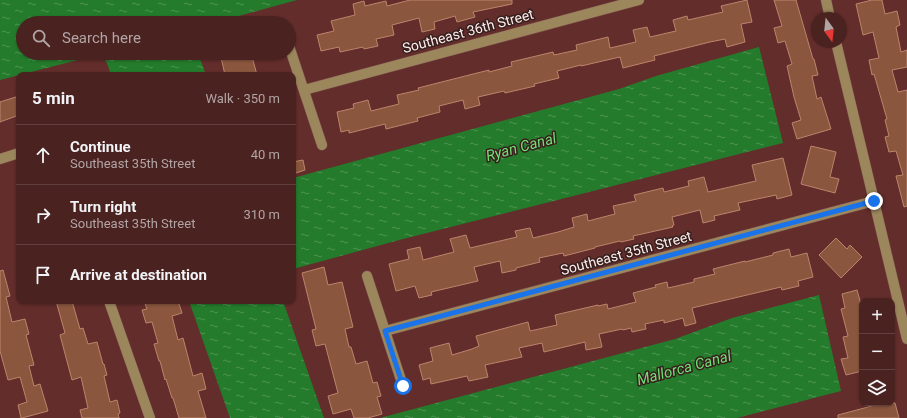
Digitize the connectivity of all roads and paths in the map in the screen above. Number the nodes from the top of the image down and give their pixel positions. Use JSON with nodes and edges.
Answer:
{"nodes":[{"id":1,"x":639,"y":0,"type":"edge"},
{"id":2,"x":826,"y":0,"type":"edge"},
{"id":3,"x":829,"y":12,"type":"edge"},
{"id":4,"x":837,"y":48,"type":"edge"},
{"id":5,"x":294,"y":60,"type":"edge"},
{"id":6,"x":304,"y":90,"type":"junction"},
{"id":7,"x":322,"y":144,"type":"dead end"},
{"id":8,"x":16,"y":154,"type":"edge"},
{"id":9,"x":0,"y":159,"type":"edge"},
{"id":10,"x":874,"y":201,"type":"junction"},
{"id":11,"x":367,"y":276,"type":"dead end"},
{"id":12,"x":110,"y":304,"type":"edge"},
{"id":13,"x":385,"y":331,"type":"junction"},
{"id":14,"x":907,"y":339,"type":"edge"},
{"id":15,"x":403,"y":386,"type":"dead end"},
{"id":16,"x":150,"y":418,"type":"edge"}],
"edges":[{"from":1,"to":6,"type":"street","name":"Southeast 36th Street"},
{"from":2,"to":3,"type":"street"},
{"from":4,"to":10,"type":"street"},
{"from":5,"to":6,"type":"street"},
{"from":6,"to":7,"type":"street"},
{"from":8,"to":9,"type":"street"},
{"from":10,"to":13,"type":"street","name":"Southeast 35th Street"},
{"from":10,"to":14,"type":"street"},
{"from":11,"to":13,"type":"street"},
{"from":12,"to":16,"type":"street"},
{"from":13,"to":15,"type":"street"}]}
